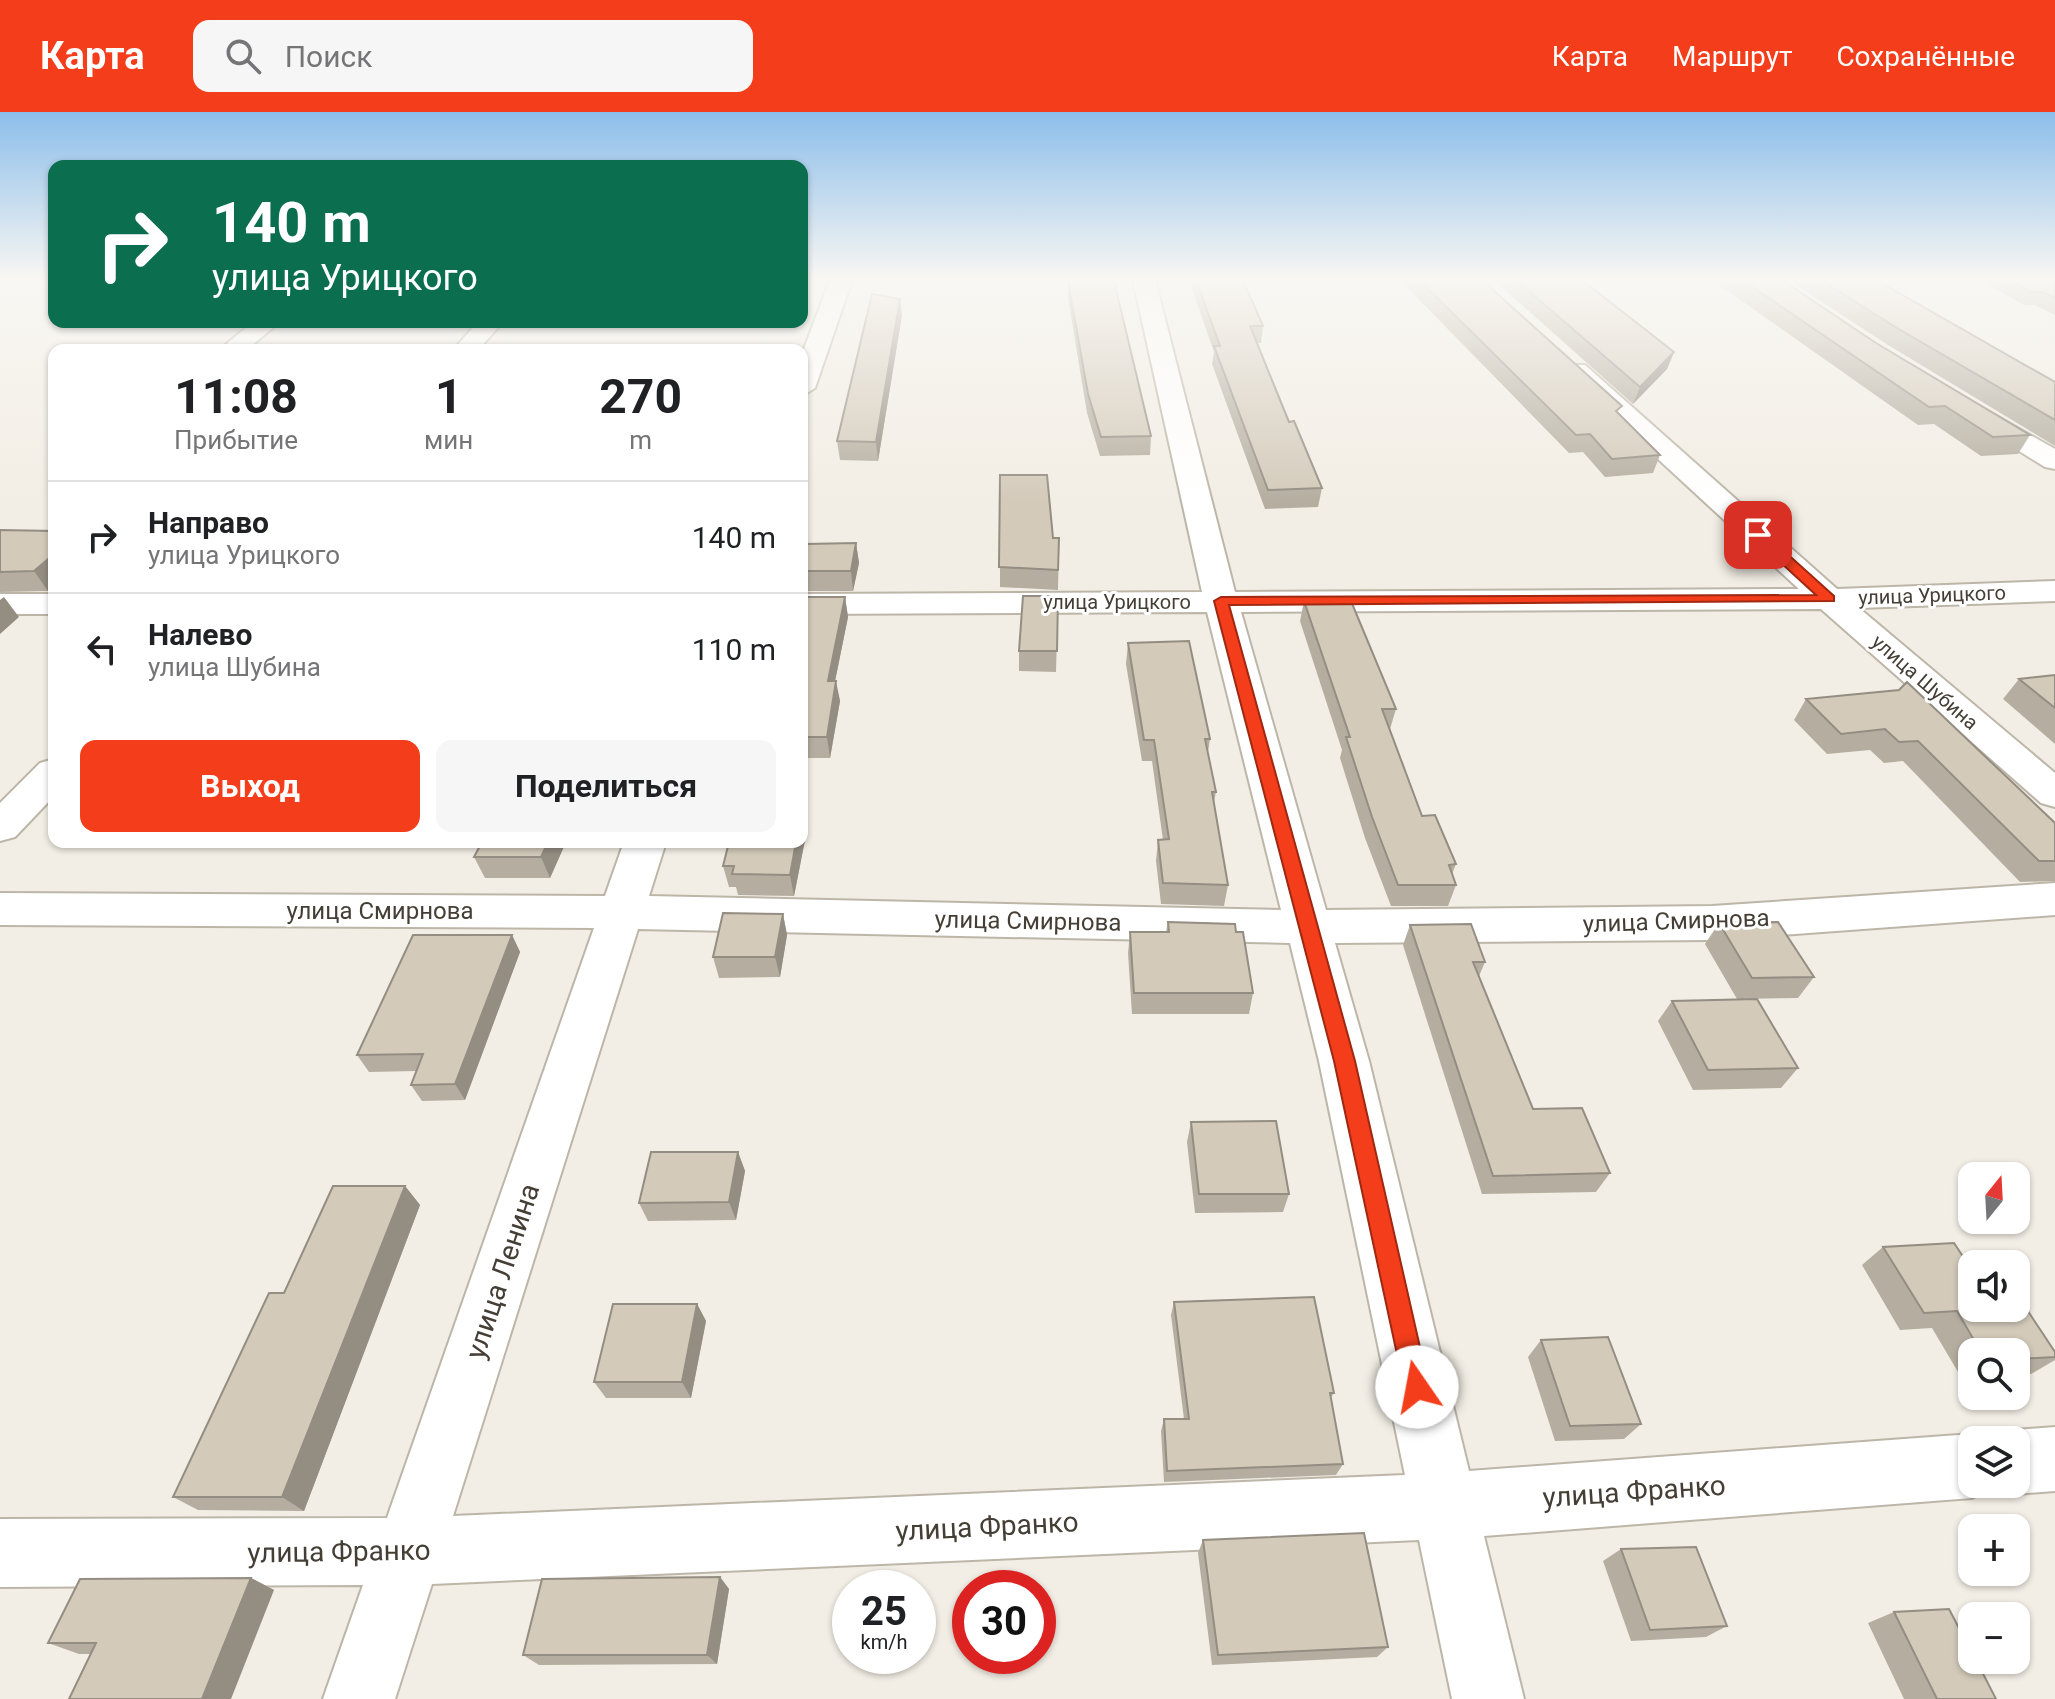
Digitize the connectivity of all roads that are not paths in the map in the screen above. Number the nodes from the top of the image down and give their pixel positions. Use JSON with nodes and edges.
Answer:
{"nodes":[{"id":1,"x":1162,"y":354,"type":"edge"},
{"id":2,"x":1558,"y":355,"type":"edge"},
{"id":3,"x":1959,"y":403,"type":"edge"},
{"id":4,"x":2055,"y":461,"type":"edge"},
{"id":5,"x":2055,"y":591,"type":"edge"},
{"id":6,"x":1829,"y":599,"type":"junction"},
{"id":7,"x":1221,"y":601,"type":"junction"},
{"id":8,"x":0,"y":604,"type":"edge"},
{"id":9,"x":48,"y":604,"type":"edge"},
{"id":10,"x":808,"y":604,"type":"edge"},
{"id":11,"x":48,"y":778,"type":"edge"},
{"id":12,"x":2055,"y":794,"type":"edge"},
{"id":13,"x":0,"y":827,"type":"edge"},
{"id":14,"x":643,"y":848,"type":"edge"},
{"id":15,"x":2055,"y":899,"type":"edge"},
{"id":16,"x":0,"y":909,"type":"edge"},
{"id":17,"x":621,"y":912,"type":"junction"},
{"id":18,"x":1308,"y":927,"type":"junction"},
{"id":19,"x":2055,"y":1459,"type":"edge"},
{"id":20,"x":2030,"y":1461,"type":"edge"},
{"id":21,"x":1958,"y":1467,"type":"edge"},
{"id":22,"x":1443,"y":1506,"type":"junction"},
{"id":23,"x":409,"y":1551,"type":"junction"},
{"id":24,"x":0,"y":1553,"type":"edge"},
{"id":25,"x":359,"y":1699,"type":"edge"},
{"id":26,"x":1488,"y":1699,"type":"edge"}],
"edges":[{"from":1,"to":7,"type":"street"},
{"from":2,"to":6,"type":"street","name":"улица Шубина"},
{"from":3,"to":4,"type":"street"},
{"from":5,"to":6,"type":"street","name":"улица Урицкого"},
{"from":6,"to":7,"type":"street","name":"улица Урицкого"},
{"from":6,"to":12,"type":"street","name":"улица Шубина"},
{"from":7,"to":10,"type":"street","name":"улица Урицкого"},
{"from":7,"to":18,"type":"street"},
{"from":8,"to":9,"type":"street"},
{"from":11,"to":13,"type":"street"},
{"from":14,"to":17,"type":"street","name":"улица Ленина"},
{"from":15,"to":18,"type":"street","name":"улица Смирнова"},
{"from":16,"to":17,"type":"street","name":"улица Смирнова"},
{"from":17,"to":18,"type":"street","name":"улица Смирнова"},
{"from":17,"to":23,"type":"street","name":"улица Ленина"},
{"from":18,"to":22,"type":"street"},
{"from":19,"to":20,"type":"street"},
{"from":21,"to":22,"type":"street","name":"улица Франко"},
{"from":22,"to":23,"type":"street","name":"улица Франко"},
{"from":22,"to":26,"type":"street"},
{"from":23,"to":24,"type":"street","name":"улица Франко"},
{"from":23,"to":25,"type":"street","name":"улица Ленина"}]}
